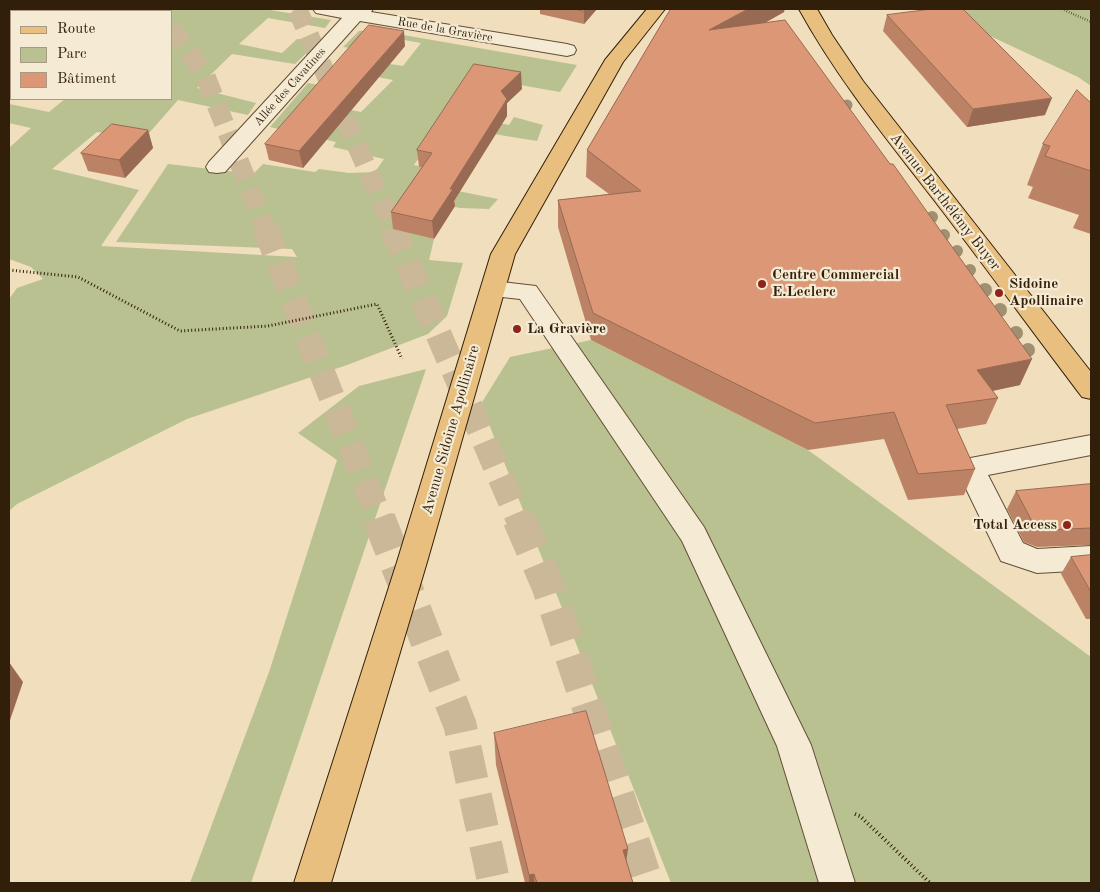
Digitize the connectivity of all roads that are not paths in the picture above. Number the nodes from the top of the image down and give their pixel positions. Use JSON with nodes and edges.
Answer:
{"nodes":[{"id":1,"x":322,"y":9,"type":"edge"},
{"id":2,"x":656,"y":9,"type":"edge"},
{"id":3,"x":808,"y":9,"type":"edge"},
{"id":4,"x":360,"y":12,"type":"edge"},
{"id":5,"x":567,"y":50,"type":"dead end"},
{"id":6,"x":217,"y":167,"type":"dead end"},
{"id":7,"x":494,"y":289,"type":"junction"},
{"id":8,"x":1091,"y":390,"type":"edge"},
{"id":9,"x":1091,"y":445,"type":"edge"},
{"id":10,"x":1091,"y":558,"type":"edge"},
{"id":11,"x":312,"y":883,"type":"edge"},
{"id":12,"x":837,"y":883,"type":"edge"}],
"edges":[{"from":1,"to":4,"type":"street","name":"Rue de la Gravière"},
{"from":2,"to":7,"type":"main road","name":"Avenue Sidoine Apollinaire"},
{"from":3,"to":8,"type":"main road","name":"Avenue Barthélémy Buyer"},
{"from":4,"to":5,"type":"street","name":"Rue de la Gravière"},
{"from":4,"to":6,"type":"street","name":"Allée des Cavatines"},
{"from":7,"to":11,"type":"main road","name":"Avenue Sidoine Apollinaire"},
{"from":7,"to":12,"type":"street"},
{"from":9,"to":10,"type":"street"}]}
